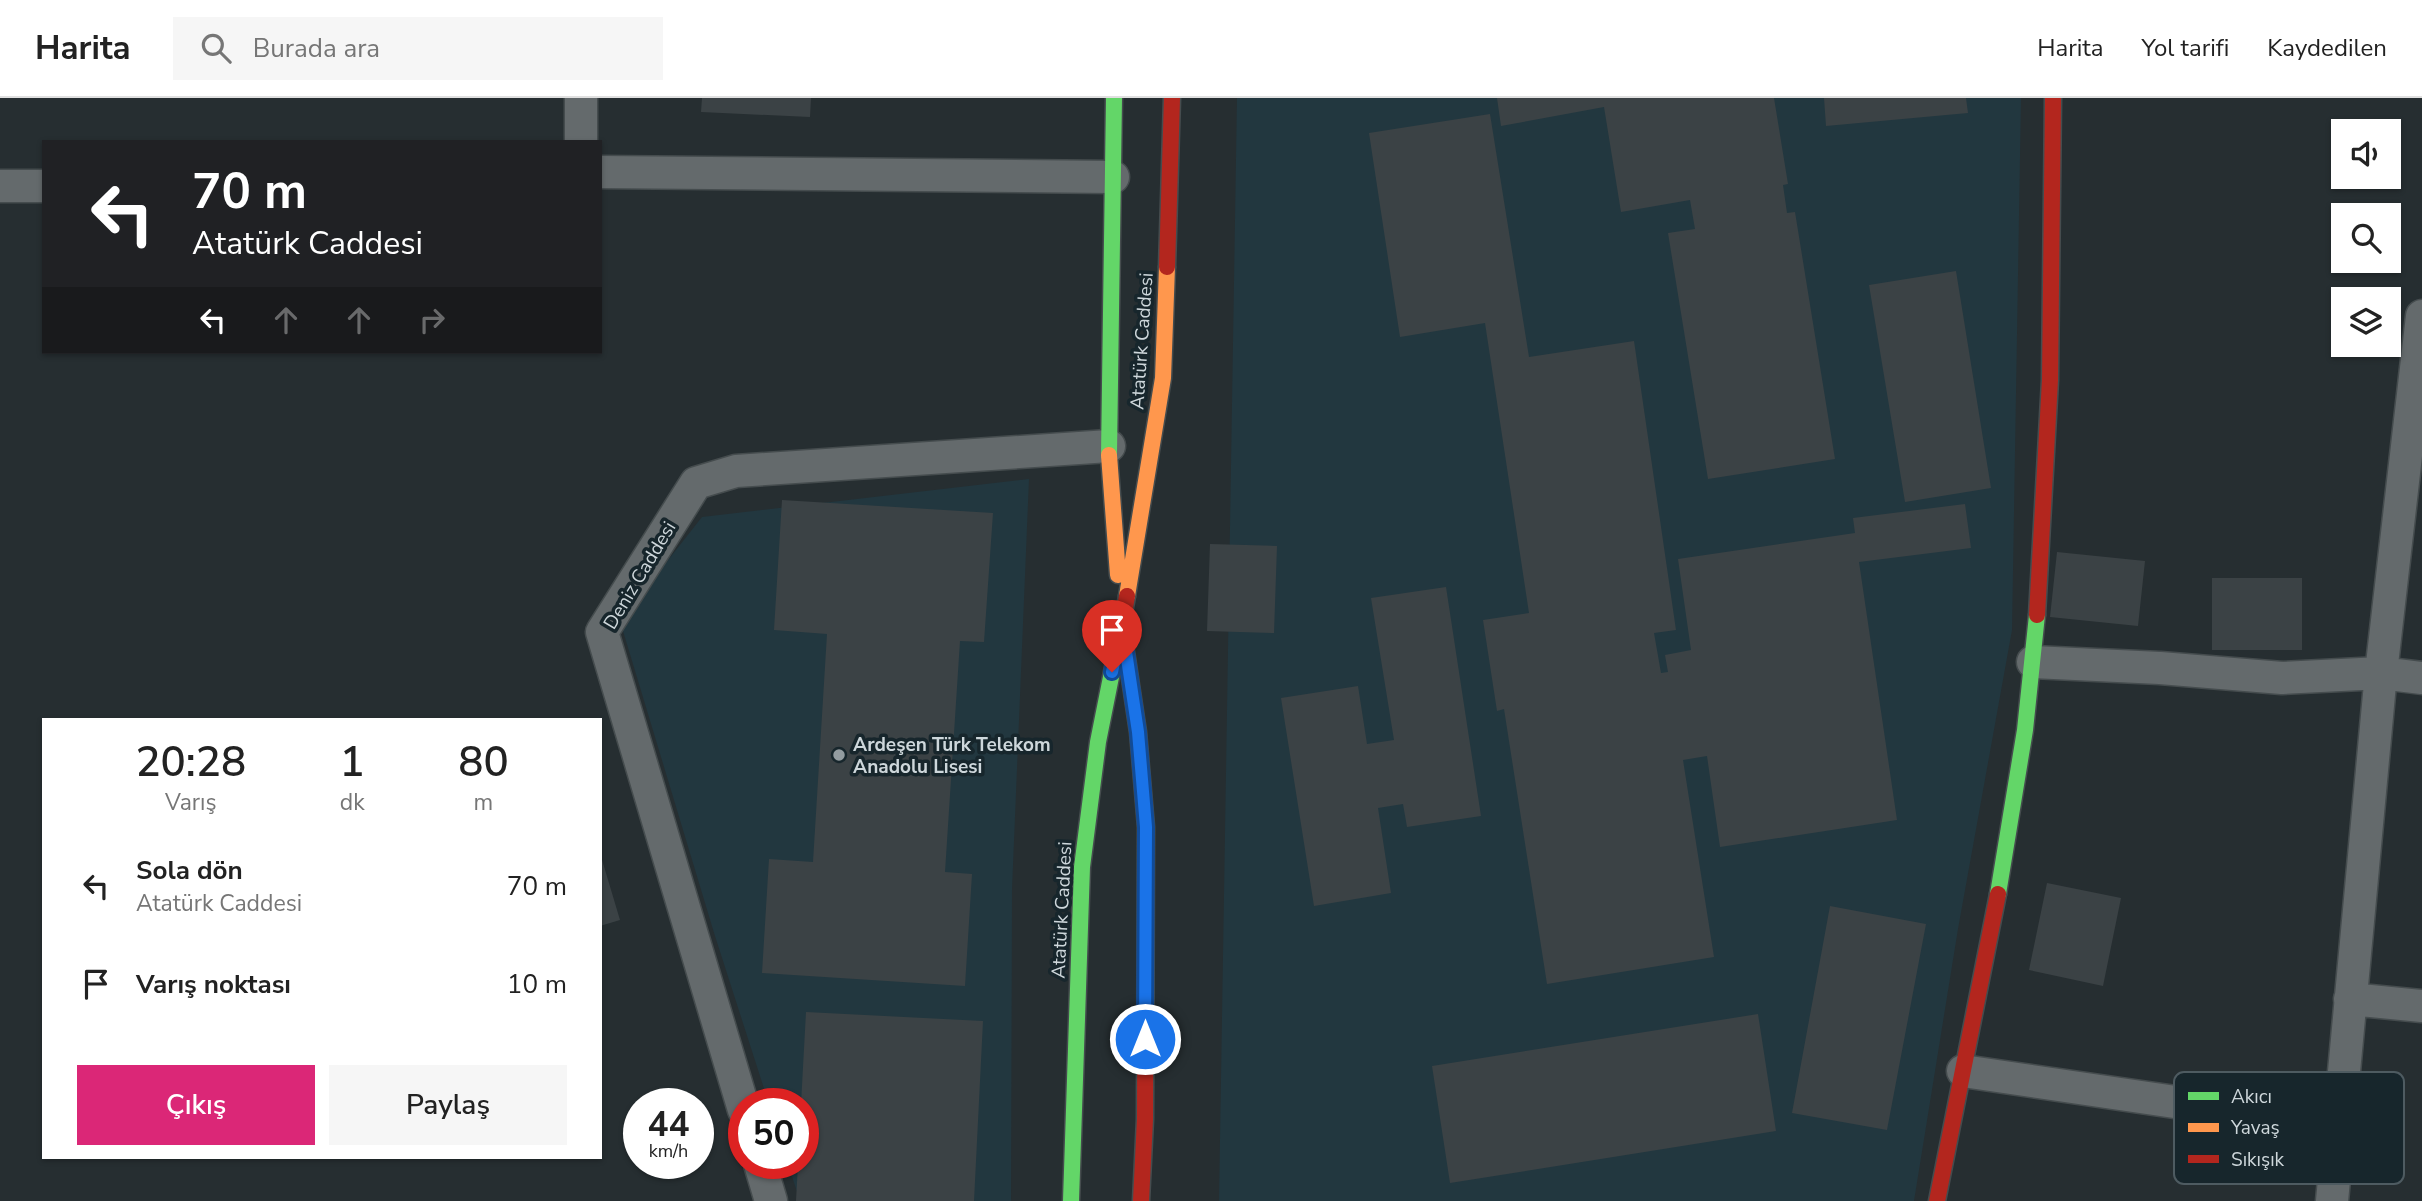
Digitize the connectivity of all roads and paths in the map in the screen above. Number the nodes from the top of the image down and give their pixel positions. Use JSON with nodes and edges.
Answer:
{"nodes":[{"id":1,"x":581,"y":98,"type":"edge"},
{"id":2,"x":1114,"y":98,"type":"edge"},
{"id":3,"x":1172,"y":98,"type":"edge"},
{"id":4,"x":2053,"y":98,"type":"edge"},
{"id":5,"x":581,"y":140,"type":"edge"},
{"id":6,"x":602,"y":172,"type":"edge"},
{"id":7,"x":1113,"y":177,"type":"junction"},
{"id":8,"x":0,"y":186,"type":"edge"},
{"id":9,"x":42,"y":186,"type":"edge"},
{"id":10,"x":2422,"y":316,"type":"edge"},
{"id":11,"x":1109,"y":446,"type":"junction"},
{"id":12,"x":1122,"y":625,"type":"junction"},
{"id":13,"x":2033,"y":662,"type":"junction"},
{"id":14,"x":2381,"y":673,"type":"junction"},
{"id":15,"x":2422,"y":678,"type":"edge"},
{"id":16,"x":2350,"y":999,"type":"junction"},
{"id":17,"x":2422,"y":1006,"type":"edge"},
{"id":18,"x":1963,"y":1071,"type":"junction"},
{"id":19,"x":2344,"y":1072,"type":"edge"},
{"id":20,"x":737,"y":1088,"type":"edge"},
{"id":21,"x":2174,"y":1102,"type":"edge"},
{"id":22,"x":764,"y":1179,"type":"edge"},
{"id":23,"x":771,"y":1201,"type":"edge"},
{"id":24,"x":1071,"y":1201,"type":"edge"},
{"id":25,"x":1141,"y":1201,"type":"edge"},
{"id":26,"x":1937,"y":1201,"type":"edge"}],
"edges":[{"from":1,"to":5,"type":"street"},
{"from":2,"to":7,"type":"main road","name":"Atatürk Caddesi"},
{"from":3,"to":12,"type":"main road","name":"Atatürk Caddesi"},
{"from":4,"to":13,"type":"main road"},
{"from":6,"to":7,"type":"street"},
{"from":7,"to":11,"type":"main road","name":"Atatürk Caddesi"},
{"from":8,"to":9,"type":"street"},
{"from":10,"to":14,"type":"street"},
{"from":11,"to":12,"type":"main road","name":"Atatürk Caddesi"},
{"from":11,"to":20,"type":"street","name":"Deniz Caddesi"},
{"from":12,"to":24,"type":"main road","name":"Atatürk Caddesi"},
{"from":12,"to":25,"type":"main road","name":"Atatürk Caddesi"},
{"from":13,"to":14,"type":"street"},
{"from":13,"to":18,"type":"main road"},
{"from":14,"to":15,"type":"street"},
{"from":14,"to":16,"type":"street"},
{"from":16,"to":17,"type":"street"},
{"from":16,"to":19,"type":"street"},
{"from":18,"to":21,"type":"street"},
{"from":18,"to":26,"type":"main road"},
{"from":22,"to":23,"type":"street"}]}
